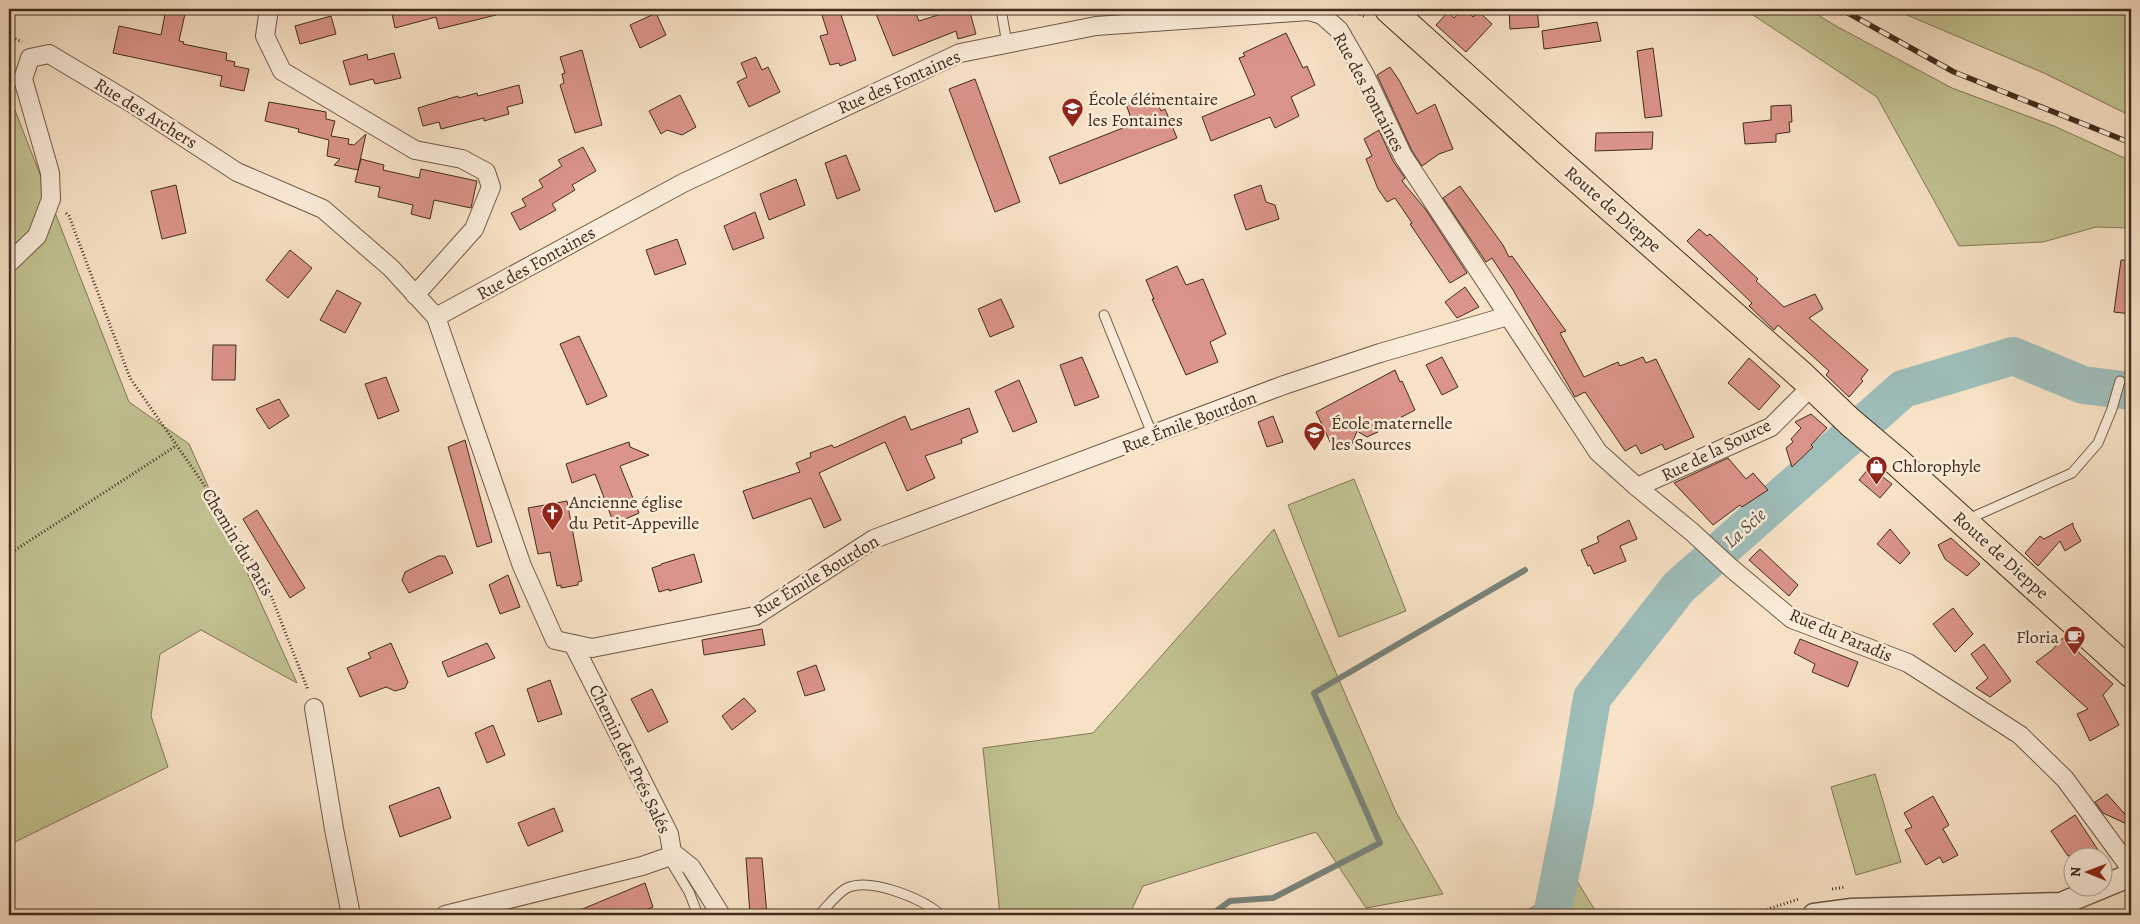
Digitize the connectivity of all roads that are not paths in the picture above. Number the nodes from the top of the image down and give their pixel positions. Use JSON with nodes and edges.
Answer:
{"nodes":[{"id":1,"x":269,"y":9,"type":"edge"},
{"id":2,"x":1001,"y":9,"type":"edge"},
{"id":3,"x":1389,"y":9,"type":"edge"},
{"id":4,"x":1007,"y":44,"type":"junction"},
{"id":5,"x":9,"y":263,"type":"edge"},
{"id":6,"x":415,"y":294,"type":"junction"},
{"id":7,"x":1104,"y":315,"type":"dead end"},
{"id":8,"x":1508,"y":316,"type":"junction"},
{"id":9,"x":436,"y":317,"type":"junction"},
{"id":10,"x":2120,"y":380,"type":"dead end"},
{"id":11,"x":1812,"y":386,"type":"junction"},
{"id":12,"x":1153,"y":436,"type":"junction"},
{"id":13,"x":1637,"y":488,"type":"junction"},
{"id":14,"x":1962,"y":521,"type":"junction"},
{"id":15,"x":573,"y":644,"type":"junction"},
{"id":16,"x":2131,"y":673,"type":"edge"},
{"id":17,"x":314,"y":708,"type":"road end"},
{"id":18,"x":670,"y":854,"type":"junction"},
{"id":19,"x":2131,"y":869,"type":"edge"},
{"id":20,"x":2131,"y":875,"type":"edge"},
{"id":21,"x":351,"y":915,"type":"edge"},
{"id":22,"x":445,"y":915,"type":"edge"},
{"id":23,"x":698,"y":915,"type":"edge"},
{"id":24,"x":721,"y":915,"type":"edge"},
{"id":25,"x":819,"y":915,"type":"edge"},
{"id":26,"x":941,"y":915,"type":"edge"},
{"id":27,"x":1814,"y":915,"type":"edge"}],
"edges":[{"from":1,"to":6,"type":"street"},
{"from":2,"to":4,"type":"lane"},
{"from":3,"to":11,"type":"main road","name":"Route de Dieppe"},
{"from":4,"to":8,"type":"street","name":"Rue des Fontaines"},
{"from":4,"to":9,"type":"street","name":"Rue des Fontaines"},
{"from":5,"to":6,"type":"street","name":"Rue des Archers"},
{"from":6,"to":9,"type":"street","name":"Rue des Archers"},
{"from":7,"to":12,"type":"lane"},
{"from":8,"to":12,"type":"street","name":"Rue Émile Bourdon"},
{"from":8,"to":13,"type":"street","name":"Rue du Paradis"},
{"from":9,"to":15,"type":"street","name":"Rue Émile Bourdon"},
{"from":10,"to":14,"type":"lane"},
{"from":11,"to":13,"type":"street","name":"Rue de la Source"},
{"from":11,"to":14,"type":"main road","name":"Route de Dieppe"},
{"from":12,"to":15,"type":"street","name":"Rue Émile Bourdon"},
{"from":13,"to":19,"type":"street","name":"Rue du Paradis"},
{"from":14,"to":16,"type":"main road","name":"Route de Dieppe"},
{"from":15,"to":18,"type":"street","name":"Chemin des Prés Salés"},
{"from":17,"to":21,"type":"street"},
{"from":18,"to":22,"type":"street","name":"Chemin des Prés Salés"},
{"from":18,"to":23,"type":"lane"},
{"from":18,"to":24,"type":"street"},
{"from":20,"to":27,"type":"street"},
{"from":25,"to":26,"type":"lane"}]}
